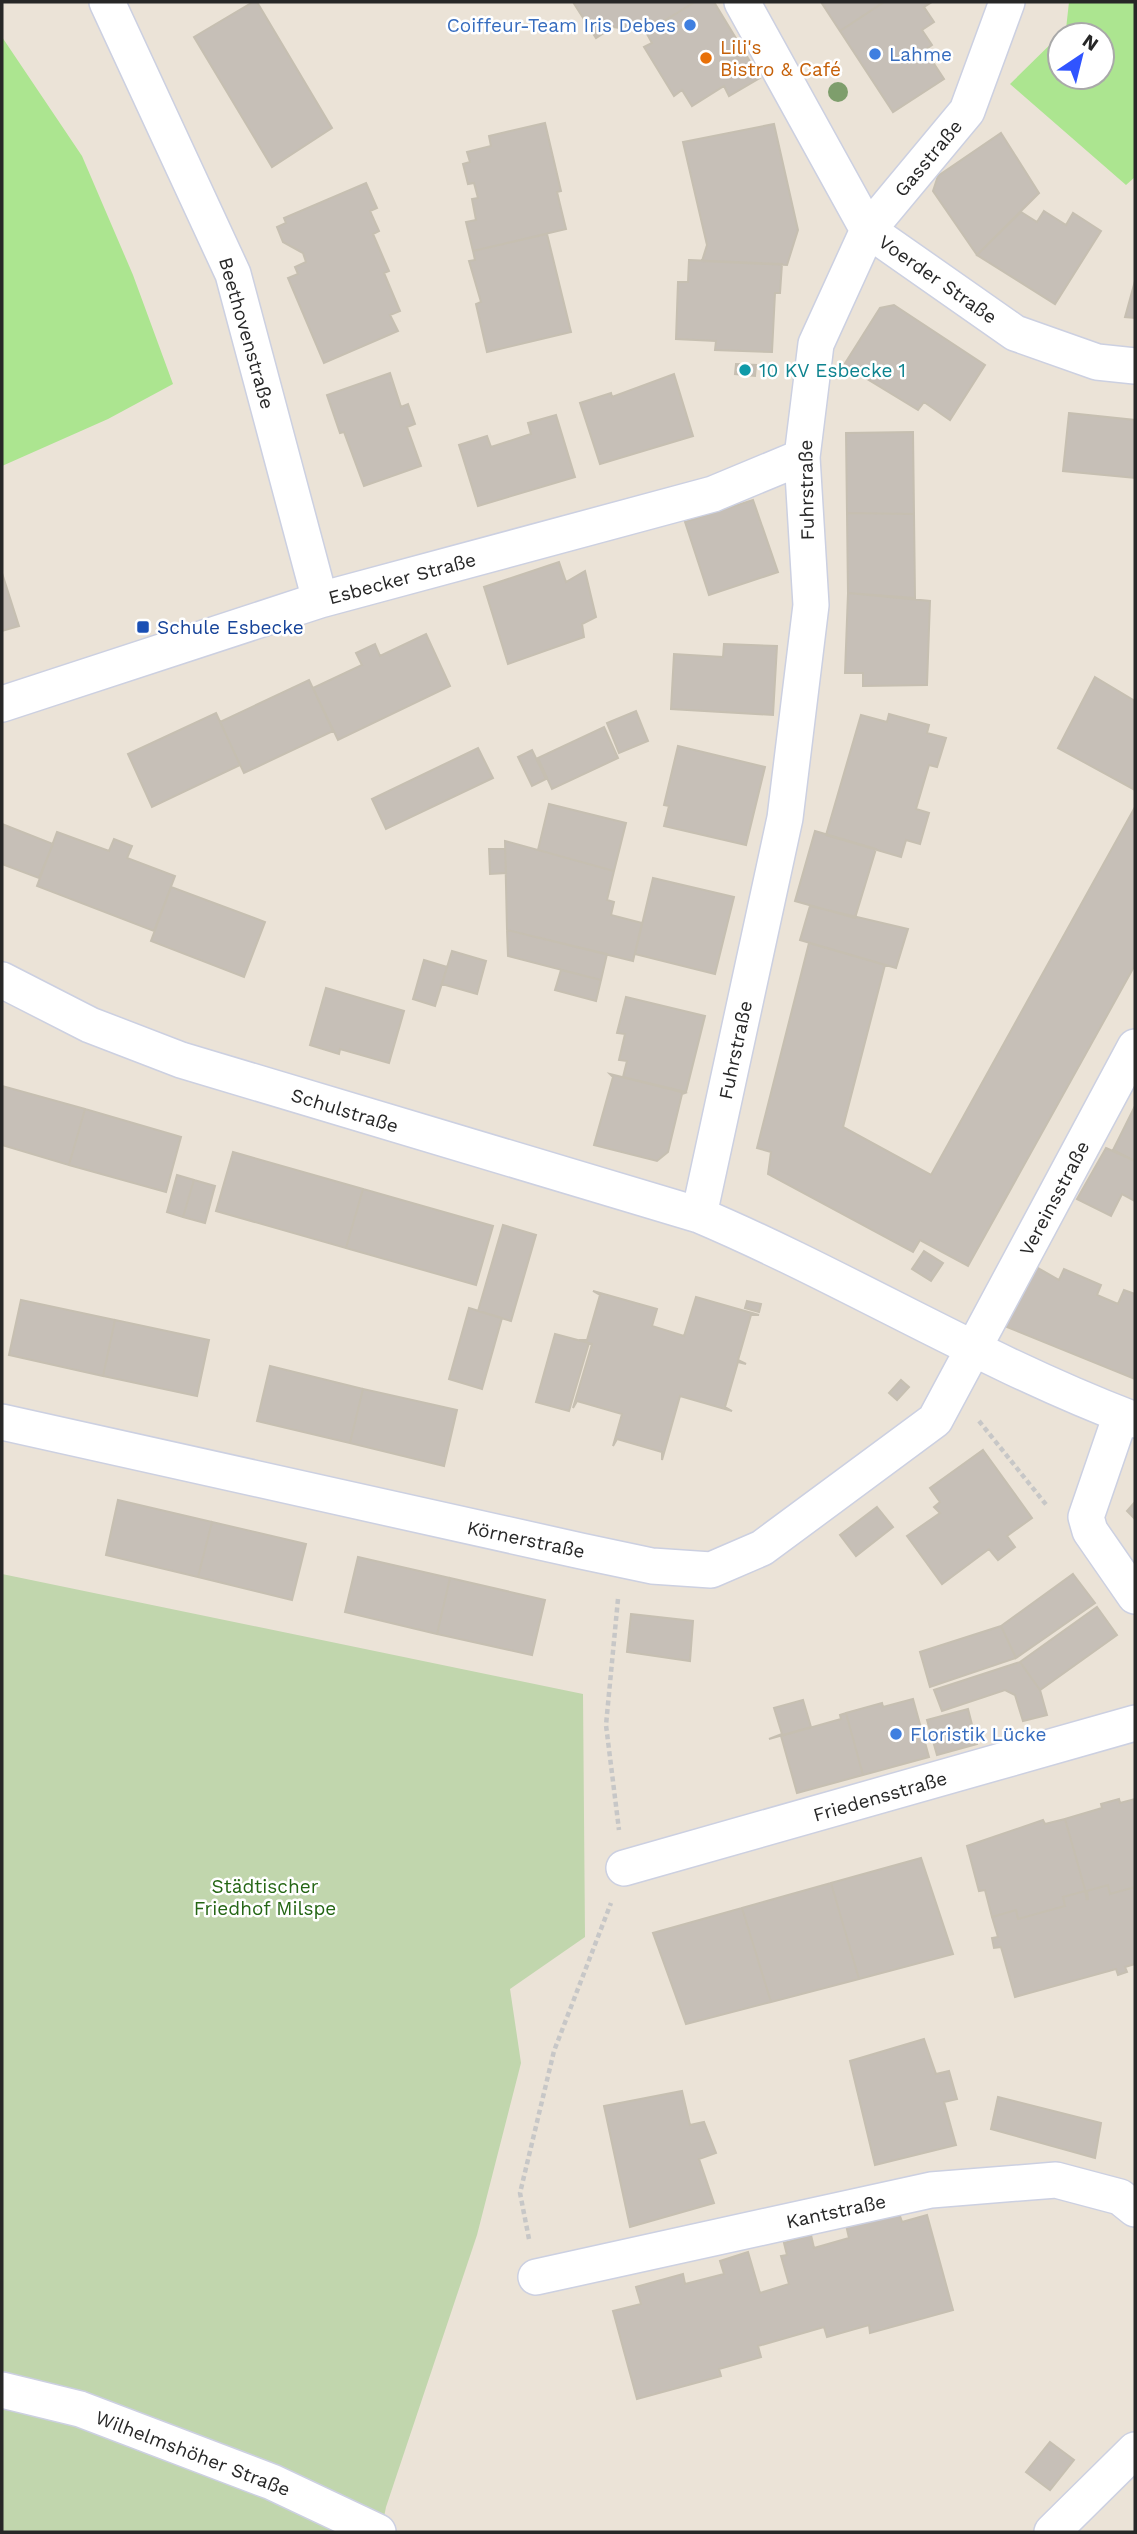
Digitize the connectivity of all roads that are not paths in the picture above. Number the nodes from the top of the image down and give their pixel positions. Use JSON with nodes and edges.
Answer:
{"nodes":[{"id":1,"x":107,"y":2,"type":"edge"},
{"id":2,"x":742,"y":2,"type":"edge"},
{"id":3,"x":1007,"y":2,"type":"edge"},
{"id":4,"x":868,"y":230,"type":"junction"},
{"id":5,"x":1135,"y":366,"type":"edge"},
{"id":6,"x":802,"y":457,"type":"junction"},
{"id":7,"x":320,"y":600,"type":"junction"},
{"id":8,"x":2,"y":704,"type":"edge"},
{"id":9,"x":2,"y":980,"type":"edge"},
{"id":10,"x":1135,"y":1047,"type":"edge"},
{"id":11,"x":699,"y":1215,"type":"junction"},
{"id":12,"x":972,"y":1350,"type":"junction"},
{"id":13,"x":1128,"y":1418,"type":"edge"},
{"id":14,"x":2,"y":1422,"type":"edge"},
{"id":15,"x":1135,"y":1597,"type":"edge"},
{"id":16,"x":1135,"y":1723,"type":"edge"},
{"id":17,"x":624,"y":1868,"type":"road end"},
{"id":18,"x":1135,"y":2208,"type":"edge"},
{"id":19,"x":536,"y":2277,"type":"road end"},
{"id":20,"x":2,"y":2390,"type":"edge"},
{"id":21,"x":1135,"y":2450,"type":"edge"},
{"id":22,"x":378,"y":2532,"type":"edge"},
{"id":23,"x":1052,"y":2532,"type":"edge"}],
"edges":[{"from":1,"to":7,"type":"street","name":"Beethovenstraße"},
{"from":2,"to":4,"type":"street","name":"Voerder Straße"},
{"from":3,"to":4,"type":"street","name":"Gasstraße"},
{"from":4,"to":5,"type":"street","name":"Voerder Straße"},
{"from":4,"to":6,"type":"street","name":"Fuhrstraße"},
{"from":6,"to":7,"type":"street","name":"Esbecker Straße"},
{"from":6,"to":11,"type":"street","name":"Fuhrstraße"},
{"from":7,"to":8,"type":"street","name":"Esbecker Straße"},
{"from":9,"to":11,"type":"street","name":"Schulstraße"},
{"from":10,"to":12,"type":"street","name":"Vereinsstraße"},
{"from":11,"to":12,"type":"street"},
{"from":12,"to":13,"type":"street"},
{"from":12,"to":14,"type":"street","name":"Körnerstraße"},
{"from":13,"to":15,"type":"street"},
{"from":16,"to":17,"type":"street","name":"Friedensstraße"},
{"from":18,"to":19,"type":"street","name":"Kantstraße"},
{"from":20,"to":22,"type":"street","name":"Wilhelmshöher Straße"},
{"from":21,"to":23,"type":"street"}]}
